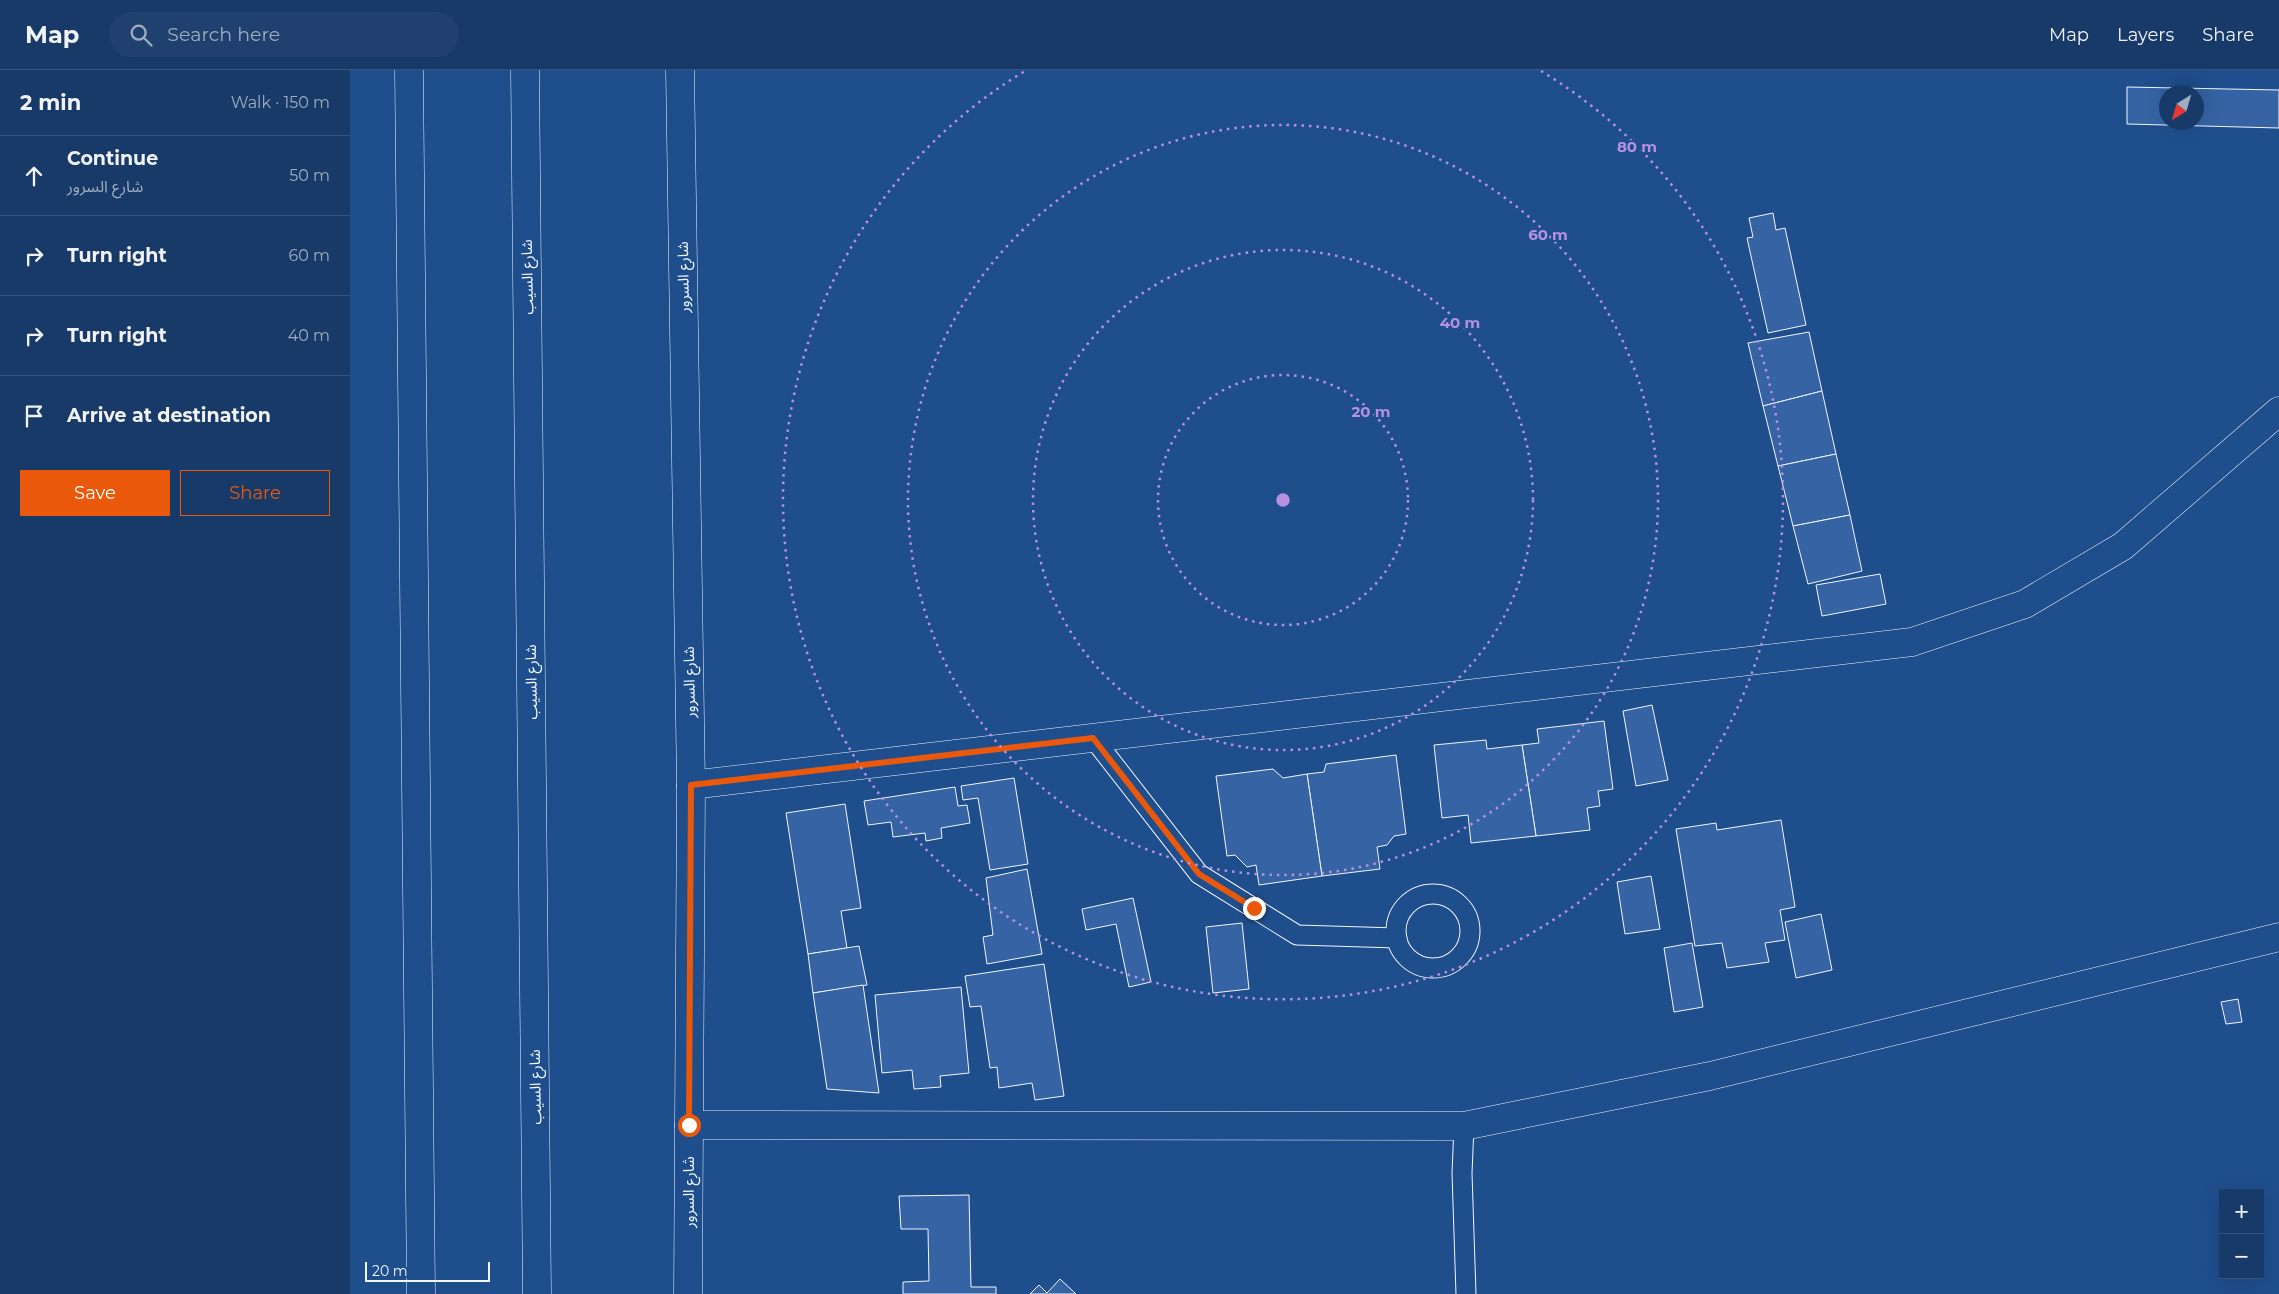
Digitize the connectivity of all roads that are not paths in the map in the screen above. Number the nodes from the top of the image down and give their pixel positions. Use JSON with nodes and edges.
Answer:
{"nodes":[{"id":1,"x":410,"y":70,"type":"edge"},
{"id":2,"x":525,"y":70,"type":"edge"},
{"id":3,"x":680,"y":70,"type":"edge"},
{"id":4,"x":2279,"y":411,"type":"edge"},
{"id":5,"x":1093,"y":738,"type":"junction"},
{"id":6,"x":691,"y":785,"type":"junction"},
{"id":7,"x":2279,"y":936,"type":"edge"},
{"id":8,"x":1397,"y":938,"type":"dead end"},
{"id":9,"x":689,"y":1125,"type":"junction"},
{"id":10,"x":1464,"y":1126,"type":"junction"},
{"id":11,"x":421,"y":1294,"type":"edge"},
{"id":12,"x":537,"y":1294,"type":"edge"},
{"id":13,"x":688,"y":1294,"type":"edge"},
{"id":14,"x":1466,"y":1294,"type":"edge"}],
"edges":[{"from":1,"to":11,"type":"main road"},
{"from":2,"to":12,"type":"main road","name":"شارع السيب"},
{"from":3,"to":6,"type":"main road","name":"شارع السرور"},
{"from":4,"to":5,"type":"main road"},
{"from":5,"to":6,"type":"main road"},
{"from":5,"to":8,"type":"lane"},
{"from":6,"to":9,"type":"main road","name":"شارع السرور"},
{"from":7,"to":10,"type":"main road"},
{"from":9,"to":10,"type":"main road"},
{"from":9,"to":13,"type":"main road","name":"شارع السرور"},
{"from":10,"to":14,"type":"lane"}]}
